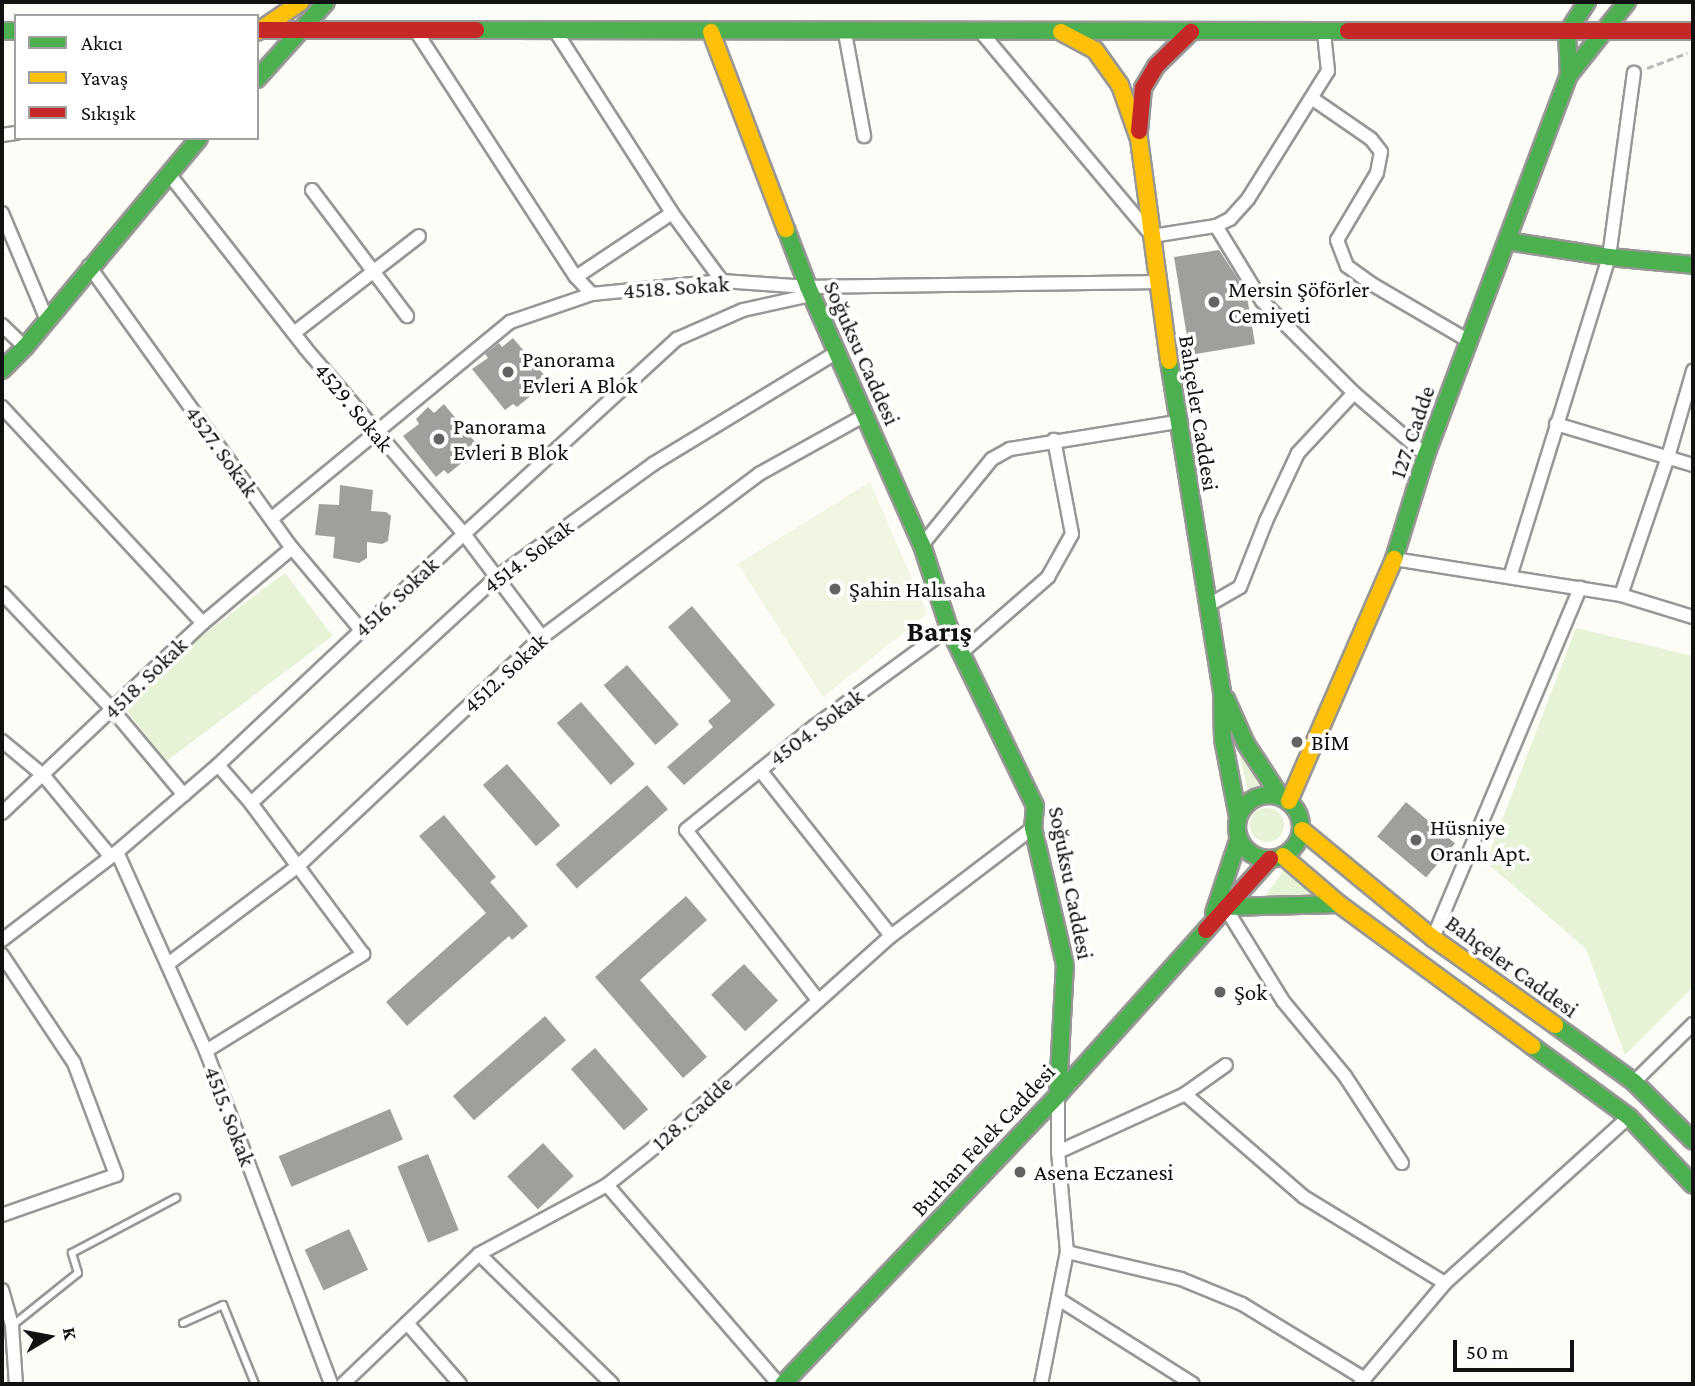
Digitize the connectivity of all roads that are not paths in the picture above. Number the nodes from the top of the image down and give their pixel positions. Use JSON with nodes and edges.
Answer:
{"nodes":[{"id":1,"x":301,"y":2,"type":"edge"},
{"id":2,"x":326,"y":2,"type":"edge"},
{"id":3,"x":1587,"y":2,"type":"edge"},
{"id":4,"x":1627,"y":2,"type":"edge"},
{"id":5,"x":259,"y":30,"type":"edge"},
{"id":6,"x":259,"y":31,"type":"edge"},
{"id":7,"x":303,"y":31,"type":"junction"},
{"id":8,"x":416,"y":31,"type":"junction"},
{"id":9,"x":1693,"y":31,"type":"edge"},
{"id":10,"x":556,"y":32,"type":"junction"},
{"id":11,"x":711,"y":32,"type":"junction"},
{"id":12,"x":981,"y":32,"type":"junction"},
{"id":13,"x":1061,"y":32,"type":"junction"},
{"id":14,"x":1191,"y":32,"type":"junction"},
{"id":15,"x":1324,"y":32,"type":"junction"},
{"id":16,"x":1605,"y":32,"type":"junction"},
{"id":17,"x":845,"y":33,"type":"junction"},
{"id":18,"x":1567,"y":33,"type":"junction"},
{"id":19,"x":1633,"y":73,"type":"road end"},
{"id":20,"x":1569,"y":75,"type":"junction"},
{"id":21,"x":259,"y":77,"type":"edge"},
{"id":22,"x":1313,"y":99,"type":"junction"},
{"id":23,"x":864,"y":136,"type":"dead end"},
{"id":24,"x":1139,"y":139,"type":"junction"},
{"id":25,"x":193,"y":141,"type":"edge"},
{"id":26,"x":169,"y":174,"type":"junction"},
{"id":27,"x":312,"y":190,"type":"dead end"},
{"id":28,"x":2,"y":213,"type":"edge"},
{"id":29,"x":672,"y":213,"type":"junction"},
{"id":30,"x":1216,"y":226,"type":"junction"},
{"id":31,"x":419,"y":236,"type":"dead end"},
{"id":32,"x":1152,"y":236,"type":"junction"},
{"id":33,"x":1507,"y":241,"type":"junction"},
{"id":34,"x":1609,"y":257,"type":"junction"},
{"id":35,"x":1693,"y":265,"type":"edge"},
{"id":36,"x":89,"y":267,"type":"junction"},
{"id":37,"x":375,"y":272,"type":"junction"},
{"id":38,"x":576,"y":277,"type":"junction"},
{"id":39,"x":722,"y":281,"type":"junction"},
{"id":40,"x":1156,"y":282,"type":"junction"},
{"id":41,"x":809,"y":291,"type":"junction"},
{"id":42,"x":592,"y":294,"type":"junction"},
{"id":43,"x":407,"y":316,"type":"dead end"},
{"id":44,"x":47,"y":320,"type":"junction"},
{"id":45,"x":2,"y":326,"type":"edge"},
{"id":46,"x":294,"y":333,"type":"junction"},
{"id":47,"x":1469,"y":341,"type":"junction"},
{"id":48,"x":24,"y":347,"type":"junction"},
{"id":49,"x":837,"y":352,"type":"junction"},
{"id":50,"x":2,"y":370,"type":"edge"},
{"id":51,"x":1693,"y":371,"type":"edge"},
{"id":52,"x":1354,"y":394,"type":"junction"},
{"id":53,"x":2,"y":407,"type":"edge"},
{"id":54,"x":865,"y":415,"type":"junction"},
{"id":55,"x":1177,"y":422,"type":"junction"},
{"id":56,"x":1556,"y":424,"type":"junction"},
{"id":57,"x":376,"y":433,"type":"junction"},
{"id":58,"x":1054,"y":440,"type":"junction"},
{"id":59,"x":1426,"y":455,"type":"junction"},
{"id":60,"x":1668,"y":457,"type":"junction"},
{"id":61,"x":1693,"y":465,"type":"edge"},
{"id":62,"x":271,"y":519,"type":"junction"},
{"id":63,"x":464,"y":534,"type":"junction"},
{"id":64,"x":922,"y":545,"type":"junction"},
{"id":65,"x":292,"y":548,"type":"junction"},
{"id":66,"x":1394,"y":559,"type":"junction"},
{"id":67,"x":497,"y":577,"type":"junction"},
{"id":68,"x":1510,"y":577,"type":"junction"},
{"id":69,"x":1580,"y":589,"type":"junction"},
{"id":70,"x":2,"y":593,"type":"edge"},
{"id":71,"x":1621,"y":595,"type":"junction"},
{"id":72,"x":1207,"y":606,"type":"junction"},
{"id":73,"x":1693,"y":617,"type":"edge"},
{"id":74,"x":203,"y":623,"type":"junction"},
{"id":75,"x":949,"y":628,"type":"junction"},
{"id":76,"x":361,"y":630,"type":"junction"},
{"id":77,"x":542,"y":637,"type":"junction"},
{"id":78,"x":961,"y":653,"type":"junction"},
{"id":79,"x":1222,"y":692,"type":"junction"},
{"id":80,"x":112,"y":709,"type":"junction"},
{"id":81,"x":2,"y":741,"type":"edge"},
{"id":82,"x":218,"y":765,"type":"junction"},
{"id":83,"x":760,"y":770,"type":"junction"},
{"id":84,"x":44,"y":776,"type":"junction"},
{"id":85,"x":184,"y":795,"type":"junction"},
{"id":86,"x":1284,"y":798,"type":"junction"},
{"id":87,"x":251,"y":803,"type":"junction"},
{"id":88,"x":2,"y":813,"type":"edge"},
{"id":89,"x":1238,"y":817,"type":"junction"},
{"id":90,"x":1033,"y":828,"type":"junction"},
{"id":91,"x":1302,"y":830,"type":"junction"},
{"id":92,"x":1239,"y":838,"type":"junction"},
{"id":93,"x":114,"y":854,"type":"junction"},
{"id":94,"x":1277,"y":858,"type":"junction"},
{"id":95,"x":298,"y":866,"type":"junction"},
{"id":96,"x":1339,"y":904,"type":"junction"},
{"id":97,"x":1225,"y":907,"type":"junction"},
{"id":98,"x":1211,"y":921,"type":"junction"},
{"id":99,"x":891,"y":936,"type":"junction"},
{"id":100,"x":1433,"y":937,"type":"junction"},
{"id":101,"x":2,"y":940,"type":"edge"},
{"id":102,"x":2,"y":955,"type":"edge"},
{"id":103,"x":168,"y":964,"type":"junction"},
{"id":104,"x":818,"y":999,"type":"junction"},
{"id":105,"x":1693,"y":1024,"type":"edge"},
{"id":106,"x":206,"y":1051,"type":"junction"},
{"id":107,"x":1226,"y":1065,"type":"dead end"},
{"id":108,"x":1634,"y":1082,"type":"junction"},
{"id":109,"x":1185,"y":1094,"type":"junction"},
{"id":110,"x":1058,"y":1095,"type":"junction"},
{"id":111,"x":1629,"y":1117,"type":"junction"},
{"id":112,"x":1693,"y":1141,"type":"edge"},
{"id":113,"x":1058,"y":1152,"type":"junction"},
{"id":114,"x":1402,"y":1163,"type":"dead end"},
{"id":115,"x":607,"y":1185,"type":"junction"},
{"id":116,"x":1693,"y":1185,"type":"edge"},
{"id":117,"x":176,"y":1198,"type":"dead end"},
{"id":118,"x":2,"y":1215,"type":"edge"},
{"id":119,"x":1066,"y":1252,"type":"junction"},
{"id":120,"x":479,"y":1254,"type":"junction"},
{"id":121,"x":1445,"y":1283,"type":"junction"},
{"id":122,"x":2,"y":1290,"type":"edge"},
{"id":123,"x":1060,"y":1300,"type":"junction"},
{"id":124,"x":183,"y":1323,"type":"dead end"},
{"id":125,"x":407,"y":1323,"type":"junction"},
{"id":126,"x":9,"y":1335,"type":"edge"},
{"id":127,"x":1362,"y":1382,"type":"edge"},
{"id":128,"x":16,"y":1384,"type":"edge"},
{"id":129,"x":255,"y":1384,"type":"edge"},
{"id":130,"x":331,"y":1384,"type":"edge"},
{"id":131,"x":343,"y":1384,"type":"edge"},
{"id":132,"x":460,"y":1384,"type":"edge"},
{"id":133,"x":612,"y":1384,"type":"edge"},
{"id":134,"x":781,"y":1384,"type":"edge"},
{"id":135,"x":1041,"y":1384,"type":"edge"},
{"id":136,"x":1193,"y":1384,"type":"edge"}],
"edges":[{"from":1,"to":5,"type":"main road"},
{"from":2,"to":7,"type":"main road"},
{"from":3,"to":18,"type":"main road"},
{"from":4,"to":16,"type":"main road"},
{"from":6,"to":7,"type":"main road"},
{"from":7,"to":8,"type":"main road"},
{"from":7,"to":21,"type":"main road"},
{"from":8,"to":10,"type":"main road"},
{"from":8,"to":38,"type":"street"},
{"from":9,"to":16,"type":"main road"},
{"from":10,"to":11,"type":"main road"},
{"from":10,"to":29,"type":"street"},
{"from":11,"to":17,"type":"main road"},
{"from":11,"to":41,"type":"main road","name":"Soğuksu Caddesi"},
{"from":12,"to":13,"type":"main road"},
{"from":12,"to":17,"type":"main road"},
{"from":12,"to":32,"type":"street"},
{"from":13,"to":14,"type":"main road"},
{"from":13,"to":24,"type":"main road"},
{"from":14,"to":15,"type":"main road"},
{"from":14,"to":24,"type":"main road"},
{"from":15,"to":18,"type":"main road"},
{"from":15,"to":22,"type":"street"},
{"from":16,"to":18,"type":"main road"},
{"from":16,"to":20,"type":"main road"},
{"from":17,"to":23,"type":"street"},
{"from":18,"to":20,"type":"main road"},
{"from":19,"to":34,"type":"street"},
{"from":20,"to":33,"type":"main road","name":"127. Cadde"},
{"from":22,"to":30,"type":"street"},
{"from":22,"to":47,"type":"street"},
{"from":24,"to":32,"type":"main road","name":"Bahçeler Caddesi"},
{"from":25,"to":26,"type":"main road"},
{"from":26,"to":36,"type":"main road"},
{"from":26,"to":46,"type":"street","name":"4529. Sokak"},
{"from":27,"to":37,"type":"street"},
{"from":28,"to":44,"type":"street"},
{"from":29,"to":38,"type":"street"},
{"from":29,"to":39,"type":"street"},
{"from":30,"to":32,"type":"street"},
{"from":30,"to":52,"type":"street"},
{"from":31,"to":37,"type":"street"},
{"from":32,"to":40,"type":"main road","name":"Bahçeler Caddesi"},
{"from":33,"to":34,"type":"main road"},
{"from":33,"to":47,"type":"main road","name":"127. Cadde"},
{"from":34,"to":35,"type":"main road"},
{"from":34,"to":56,"type":"street"},
{"from":36,"to":44,"type":"main road"},
{"from":36,"to":62,"type":"street","name":"4527. Sokak"},
{"from":37,"to":43,"type":"street"},
{"from":37,"to":46,"type":"street"},
{"from":38,"to":42,"type":"street"},
{"from":39,"to":41,"type":"street","name":"4518. Sokak"},
{"from":39,"to":42,"type":"street","name":"4518. Sokak"},
{"from":40,"to":41,"type":"street","name":"4518. Sokak"},
{"from":40,"to":55,"type":"main road","name":"Bahçeler Caddesi"},
{"from":41,"to":49,"type":"main road","name":"Soğuksu Caddesi"},
{"from":41,"to":63,"type":"street","name":"4516. Sokak"},
{"from":42,"to":57,"type":"street","name":"4518. Sokak"},
{"from":44,"to":48,"type":"main road"},
{"from":45,"to":48,"type":"street"},
{"from":46,"to":57,"type":"street","name":"4529. Sokak"},
{"from":47,"to":59,"type":"main road","name":"127. Cadde"},
{"from":48,"to":50,"type":"main road"},
{"from":49,"to":54,"type":"main road","name":"Soğuksu Caddesi"},
{"from":49,"to":67,"type":"street","name":"4514. Sokak"},
{"from":51,"to":60,"type":"street"},
{"from":52,"to":59,"type":"street"},
{"from":52,"to":72,"type":"street"},
{"from":53,"to":74,"type":"street"},
{"from":54,"to":64,"type":"main road","name":"Soğuksu Caddesi"},
{"from":54,"to":77,"type":"street","name":"4512. Sokak"},
{"from":55,"to":58,"type":"street"},
{"from":55,"to":72,"type":"main road","name":"Bahçeler Caddesi"},
{"from":56,"to":60,"type":"street"},
{"from":56,"to":68,"type":"street"},
{"from":57,"to":62,"type":"street","name":"4518. Sokak"},
{"from":57,"to":63,"type":"street","name":"4529. Sokak"},
{"from":58,"to":64,"type":"street"},
{"from":58,"to":78,"type":"street"},
{"from":59,"to":66,"type":"main road","name":"127. Cadde"},
{"from":60,"to":61,"type":"street"},
{"from":60,"to":71,"type":"street"},
{"from":62,"to":65,"type":"street","name":"4527. Sokak"},
{"from":63,"to":67,"type":"street","name":"4529. Sokak"},
{"from":63,"to":76,"type":"street","name":"4516. Sokak"},
{"from":64,"to":75,"type":"main road","name":"Soğuksu Caddesi"},
{"from":65,"to":74,"type":"street","name":"4518. Sokak"},
{"from":65,"to":76,"type":"street","name":"4527. Sokak"},
{"from":66,"to":68,"type":"street"},
{"from":66,"to":86,"type":"main road","name":"127. Cadde"},
{"from":67,"to":77,"type":"street","name":"4529. Sokak"},
{"from":67,"to":87,"type":"street","name":"4514. Sokak"},
{"from":68,"to":69,"type":"street"},
{"from":69,"to":71,"type":"street"},
{"from":69,"to":100,"type":"street"},
{"from":70,"to":80,"type":"street"},
{"from":71,"to":73,"type":"street"},
{"from":72,"to":79,"type":"main road","name":"Bahçeler Caddesi"},
{"from":74,"to":80,"type":"street","name":"4518. Sokak"},
{"from":75,"to":78,"type":"main road","name":"Soğuksu Caddesi"},
{"from":75,"to":83,"type":"street","name":"4504. Sokak"},
{"from":76,"to":82,"type":"street","name":"4516. Sokak"},
{"from":77,"to":95,"type":"street","name":"4512. Sokak"},
{"from":78,"to":90,"type":"main road","name":"Soğuksu Caddesi"},
{"from":79,"to":86,"type":"main road"},
{"from":79,"to":89,"type":"main road"},
{"from":80,"to":84,"type":"street","name":"4518. Sokak"},
{"from":80,"to":85,"type":"street"},
{"from":81,"to":84,"type":"street","name":"4515. Sokak"},
{"from":82,"to":85,"type":"street","name":"4516. Sokak"},
{"from":82,"to":87,"type":"street"},
{"from":83,"to":99,"type":"street"},
{"from":83,"to":104,"type":"street","name":"4504. Sokak"},
{"from":84,"to":88,"type":"street","name":"4518. Sokak"},
{"from":84,"to":93,"type":"street","name":"4515. Sokak"},
{"from":85,"to":93,"type":"street","name":"4516. Sokak"},
{"from":86,"to":89,"type":"main road"},
{"from":86,"to":91,"type":"main road"},
{"from":87,"to":95,"type":"street"},
{"from":89,"to":92,"type":"main road"},
{"from":90,"to":99,"type":"street","name":"128. Cadde"},
{"from":90,"to":110,"type":"main road","name":"Soğuksu Caddesi"},
{"from":91,"to":94,"type":"main road"},
{"from":91,"to":100,"type":"main road","name":"Bahçeler Caddesi"},
{"from":92,"to":94,"type":"main road"},
{"from":92,"to":98,"type":"main road"},
{"from":93,"to":101,"type":"street","name":"4516. Sokak"},
{"from":93,"to":103,"type":"street","name":"4515. Sokak"},
{"from":94,"to":96,"type":"main road"},
{"from":94,"to":97,"type":"main road","name":"Burhan Felek Caddesi"},
{"from":95,"to":103,"type":"street","name":"4512. Sokak"},
{"from":95,"to":106,"type":"street"},
{"from":96,"to":97,"type":"main road"},
{"from":96,"to":111,"type":"main road"},
{"from":97,"to":98,"type":"main road","name":"Burhan Felek Caddesi"},
{"from":97,"to":114,"type":"street"},
{"from":98,"to":110,"type":"main road","name":"Burhan Felek Caddesi"},
{"from":99,"to":104,"type":"street","name":"128. Cadde"},
{"from":100,"to":108,"type":"main road","name":"Bahçeler Caddesi"},
{"from":102,"to":118,"type":"street"},
{"from":103,"to":106,"type":"street","name":"4515. Sokak"},
{"from":104,"to":115,"type":"street","name":"128. Cadde"},
{"from":105,"to":108,"type":"street"},
{"from":106,"to":130,"type":"street","name":"4515. Sokak"},
{"from":107,"to":109,"type":"street"},
{"from":108,"to":112,"type":"main road","name":"Bahçeler Caddesi"},
{"from":109,"to":113,"type":"street"},
{"from":109,"to":121,"type":"street"},
{"from":110,"to":113,"type":"street","name":"Soğuksu Caddesi"},
{"from":110,"to":134,"type":"main road","name":"Burhan Felek Caddesi"},
{"from":111,"to":116,"type":"main road"},
{"from":111,"to":121,"type":"street"},
{"from":113,"to":119,"type":"street","name":"Soğuksu Caddesi"},
{"from":115,"to":120,"type":"street","name":"128. Cadde"},
{"from":115,"to":134,"type":"street"},
{"from":117,"to":126,"type":"lane"},
{"from":119,"to":123,"type":"street","name":"Soğuksu Caddesi"},
{"from":119,"to":127,"type":"street"},
{"from":120,"to":125,"type":"street","name":"128. Cadde"},
{"from":120,"to":133,"type":"street"},
{"from":121,"to":127,"type":"street"},
{"from":122,"to":126,"type":"street"},
{"from":123,"to":135,"type":"street","name":"Soğuksu Caddesi"},
{"from":123,"to":136,"type":"street"},
{"from":124,"to":129,"type":"lane"},
{"from":125,"to":131,"type":"street","name":"128. Cadde"},
{"from":125,"to":132,"type":"street"},
{"from":126,"to":128,"type":"street"}]}
